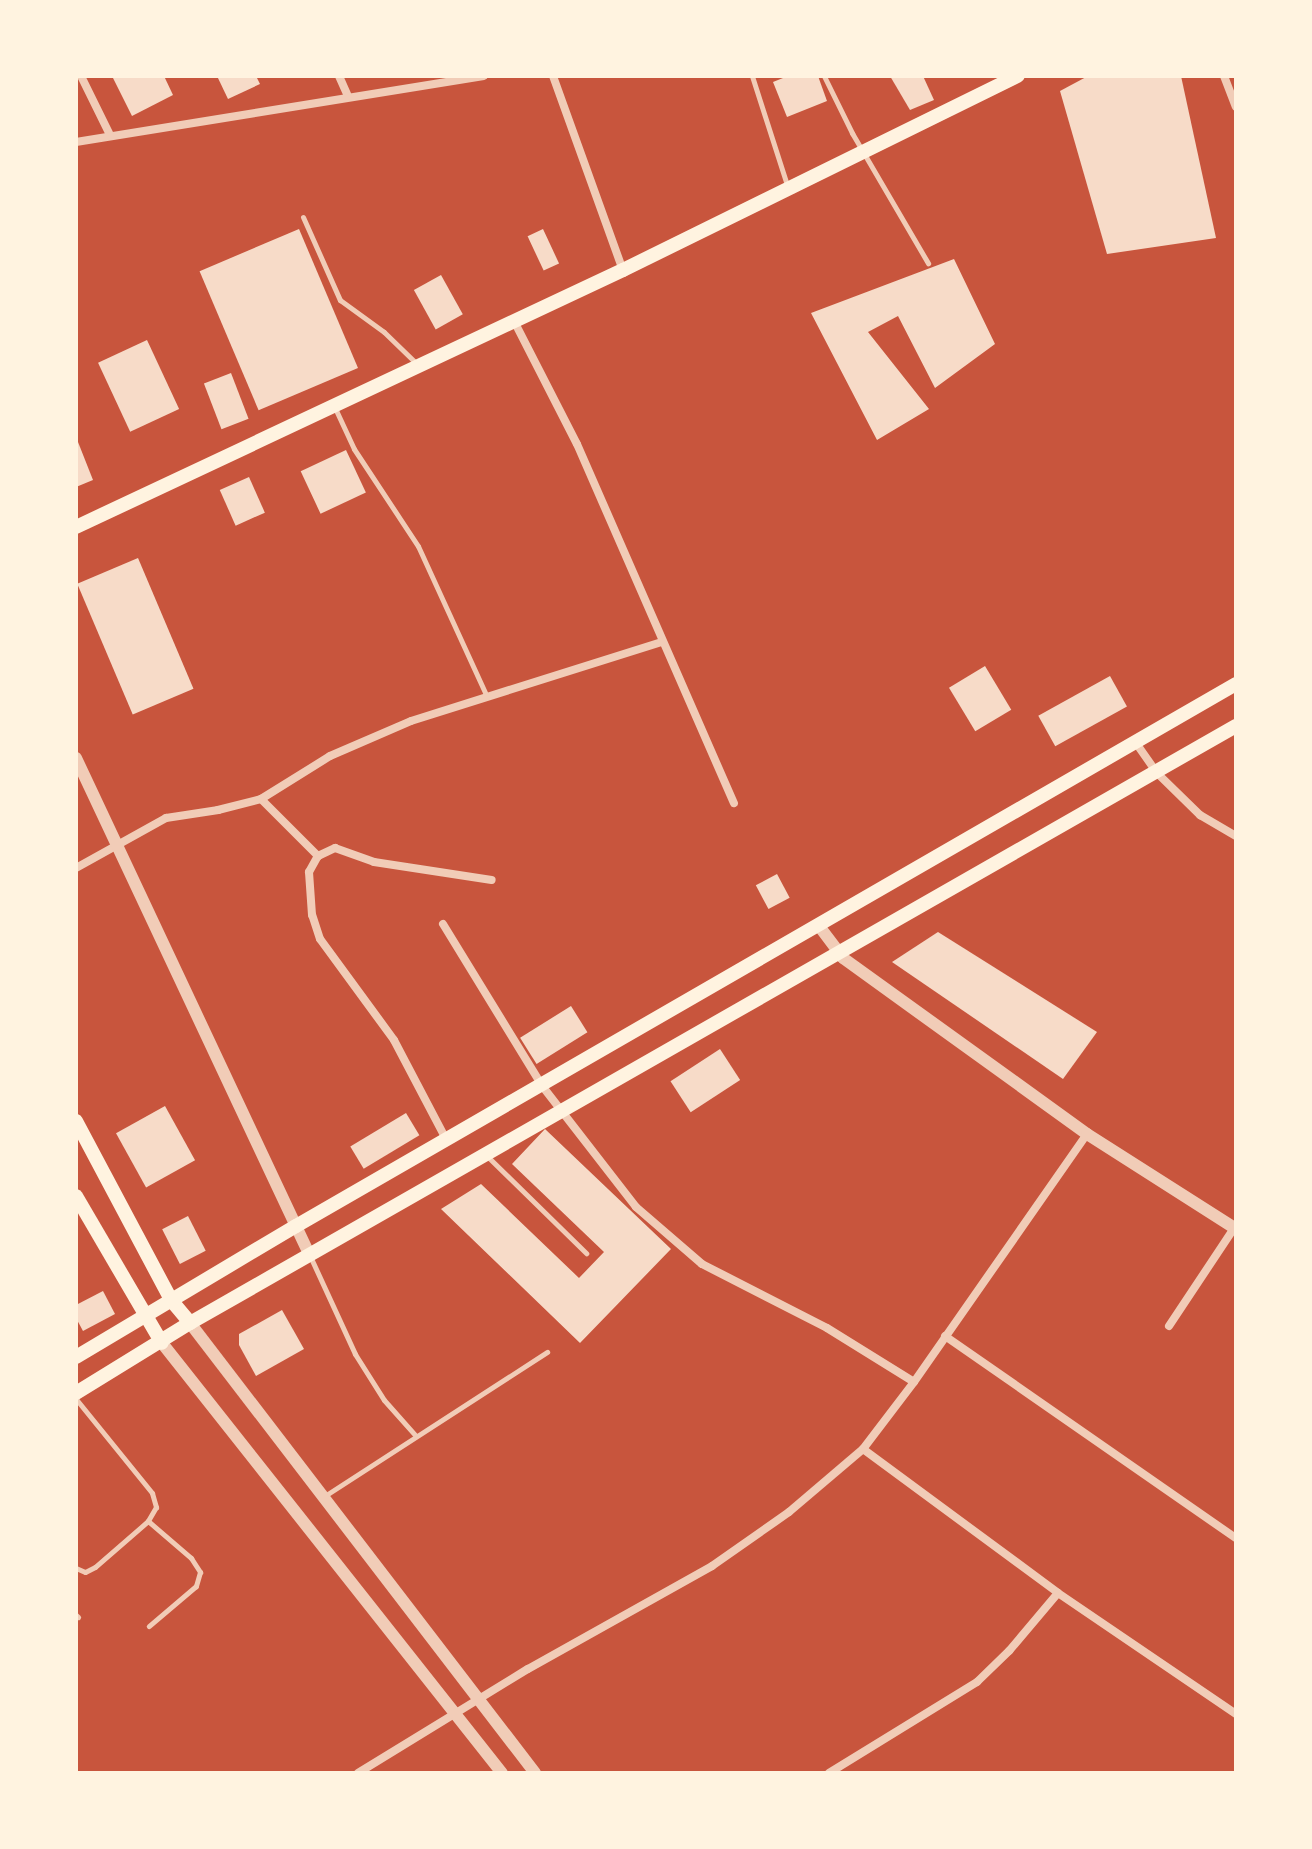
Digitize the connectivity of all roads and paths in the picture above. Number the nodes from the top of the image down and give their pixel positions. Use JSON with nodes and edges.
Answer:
{"nodes":[{"id":1,"x":81,"y":76,"type":"edge"},
{"id":2,"x":339,"y":76,"type":"edge"},
{"id":3,"x":484,"y":76,"type":"edge"},
{"id":4,"x":553,"y":76,"type":"edge"},
{"id":5,"x":752,"y":76,"type":"edge"},
{"id":6,"x":824,"y":76,"type":"edge"},
{"id":7,"x":1018,"y":76,"type":"edge"},
{"id":8,"x":1224,"y":76,"type":"edge"},
{"id":9,"x":348,"y":96,"type":"junction"},
{"id":10,"x":1236,"y":107,"type":"edge"},
{"id":11,"x":110,"y":135,"type":"junction"},
{"id":12,"x":76,"y":142,"type":"edge"},
{"id":13,"x":865,"y":151,"type":"junction"},
{"id":14,"x":788,"y":189,"type":"junction"},
{"id":15,"x":303,"y":217,"type":"dead end"},
{"id":16,"x":928,"y":263,"type":"dead end"},
{"id":17,"x":623,"y":270,"type":"junction"},
{"id":18,"x":514,"y":321,"type":"junction"},
{"id":19,"x":419,"y":366,"type":"junction"},
{"id":20,"x":334,"y":406,"type":"junction"},
{"id":21,"x":76,"y":527,"type":"edge"},
{"id":22,"x":661,"y":642,"type":"junction"},
{"id":23,"x":1236,"y":684,"type":"edge"},
{"id":24,"x":487,"y":697,"type":"junction"},
{"id":25,"x":1236,"y":726,"type":"edge"},
{"id":26,"x":1136,"y":743,"type":"junction"},
{"id":27,"x":76,"y":758,"type":"edge"},
{"id":28,"x":1156,"y":772,"type":"junction"},
{"id":29,"x":261,"y":799,"type":"junction"},
{"id":30,"x":734,"y":803,"type":"dead end"},
{"id":31,"x":1236,"y":836,"type":"edge"},
{"id":32,"x":117,"y":843,"type":"junction"},
{"id":33,"x":318,"y":856,"type":"junction"},
{"id":34,"x":76,"y":868,"type":"edge"},
{"id":35,"x":492,"y":880,"type":"dead end"},
{"id":36,"x":443,"y":924,"type":"dead end"},
{"id":37,"x":819,"y":926,"type":"junction"},
{"id":38,"x":838,"y":954,"type":"junction"},
{"id":39,"x":543,"y":1087,"type":"junction"},
{"id":40,"x":561,"y":1112,"type":"junction"},
{"id":41,"x":76,"y":1121,"type":"edge"},
{"id":42,"x":1087,"y":1134,"type":"junction"},
{"id":43,"x":447,"y":1141,"type":"junction"},
{"id":44,"x":486,"y":1155,"type":"junction"},
{"id":45,"x":76,"y":1196,"type":"edge"},
{"id":46,"x":296,"y":1226,"type":"junction"},
{"id":47,"x":1235,"y":1229,"type":"edge"},
{"id":48,"x":586,"y":1253,"type":"dead end"},
{"id":49,"x":310,"y":1256,"type":"junction"},
{"id":50,"x":171,"y":1300,"type":"junction"},
{"id":51,"x":147,"y":1316,"type":"junction"},
{"id":52,"x":190,"y":1323,"type":"junction"},
{"id":53,"x":1169,"y":1326,"type":"dead end"},
{"id":54,"x":945,"y":1336,"type":"junction"},
{"id":55,"x":162,"y":1343,"type":"junction"},
{"id":56,"x":547,"y":1352,"type":"dead end"},
{"id":57,"x":76,"y":1357,"type":"edge"},
{"id":58,"x":914,"y":1382,"type":"junction"},
{"id":59,"x":76,"y":1396,"type":"edge"},
{"id":60,"x":416,"y":1436,"type":"junction"},
{"id":61,"x":863,"y":1449,"type":"junction"},
{"id":62,"x":323,"y":1497,"type":"junction"},
{"id":63,"x":148,"y":1521,"type":"junction"},
{"id":64,"x":1236,"y":1538,"type":"edge"},
{"id":65,"x":76,"y":1568,"type":"edge"},
{"id":66,"x":1058,"y":1593,"type":"junction"},
{"id":67,"x":149,"y":1626,"type":"dead end"},
{"id":68,"x":480,"y":1700,"type":"junction"},
{"id":69,"x":458,"y":1714,"type":"junction"},
{"id":70,"x":1236,"y":1714,"type":"edge"},
{"id":71,"x":358,"y":1773,"type":"edge"},
{"id":72,"x":502,"y":1773,"type":"edge"},
{"id":73,"x":535,"y":1773,"type":"edge"},
{"id":74,"x":829,"y":1773,"type":"edge"}],
"edges":[{"from":1,"to":11,"type":"street"},
{"from":2,"to":9,"type":"street"},
{"from":3,"to":9,"type":"street"},
{"from":4,"to":17,"type":"street"},
{"from":5,"to":14,"type":"lane"},
{"from":6,"to":13,"type":"lane"},
{"from":7,"to":13,"type":"main road"},
{"from":8,"to":10,"type":"street"},
{"from":9,"to":11,"type":"street"},
{"from":11,"to":12,"type":"street"},
{"from":13,"to":14,"type":"main road"},
{"from":13,"to":16,"type":"lane"},
{"from":14,"to":17,"type":"main road"},
{"from":15,"to":19,"type":"lane"},
{"from":17,"to":18,"type":"main road"},
{"from":18,"to":19,"type":"main road"},
{"from":18,"to":22,"type":"street"},
{"from":19,"to":20,"type":"main road"},
{"from":20,"to":21,"type":"main road"},
{"from":20,"to":24,"type":"lane"},
{"from":22,"to":24,"type":"street"},
{"from":22,"to":30,"type":"street"},
{"from":23,"to":26,"type":"main road"},
{"from":24,"to":29,"type":"street"},
{"from":25,"to":28,"type":"main road"},
{"from":26,"to":28,"type":"street"},
{"from":26,"to":37,"type":"main road"},
{"from":27,"to":32,"type":"street"},
{"from":28,"to":31,"type":"street"},
{"from":28,"to":38,"type":"main road"},
{"from":29,"to":32,"type":"street"},
{"from":29,"to":33,"type":"street"},
{"from":32,"to":34,"type":"street"},
{"from":32,"to":46,"type":"street"},
{"from":33,"to":35,"type":"street"},
{"from":33,"to":43,"type":"street"},
{"from":36,"to":39,"type":"street"},
{"from":37,"to":38,"type":"street"},
{"from":37,"to":39,"type":"main road"},
{"from":38,"to":40,"type":"main road"},
{"from":38,"to":42,"type":"street"},
{"from":39,"to":40,"type":"street"},
{"from":39,"to":43,"type":"main road"},
{"from":40,"to":44,"type":"main road"},
{"from":40,"to":58,"type":"street"},
{"from":41,"to":50,"type":"main road"},
{"from":42,"to":47,"type":"street"},
{"from":42,"to":54,"type":"street"},
{"from":43,"to":46,"type":"main road"},
{"from":44,"to":48,"type":"lane"},
{"from":44,"to":49,"type":"main road"},
{"from":45,"to":51,"type":"main road"},
{"from":46,"to":49,"type":"street"},
{"from":46,"to":50,"type":"main road"},
{"from":47,"to":53,"type":"street"},
{"from":49,"to":52,"type":"main road"},
{"from":49,"to":60,"type":"lane"},
{"from":50,"to":51,"type":"main road"},
{"from":50,"to":52,"type":"main road"},
{"from":51,"to":55,"type":"main road"},
{"from":51,"to":57,"type":"main road"},
{"from":52,"to":55,"type":"main road"},
{"from":52,"to":62,"type":"street"},
{"from":54,"to":58,"type":"street"},
{"from":54,"to":64,"type":"street"},
{"from":55,"to":59,"type":"main road"},
{"from":55,"to":69,"type":"street"},
{"from":56,"to":60,"type":"lane"},
{"from":58,"to":61,"type":"street"},
{"from":59,"to":63,"type":"lane"},
{"from":60,"to":62,"type":"lane"},
{"from":61,"to":66,"type":"street"},
{"from":61,"to":68,"type":"street"},
{"from":62,"to":68,"type":"street"},
{"from":63,"to":65,"type":"lane"},
{"from":63,"to":67,"type":"lane"},
{"from":66,"to":70,"type":"street"},
{"from":66,"to":74,"type":"street"},
{"from":68,"to":69,"type":"street"},
{"from":68,"to":73,"type":"street"},
{"from":69,"to":71,"type":"street"},
{"from":69,"to":72,"type":"street"}]}
